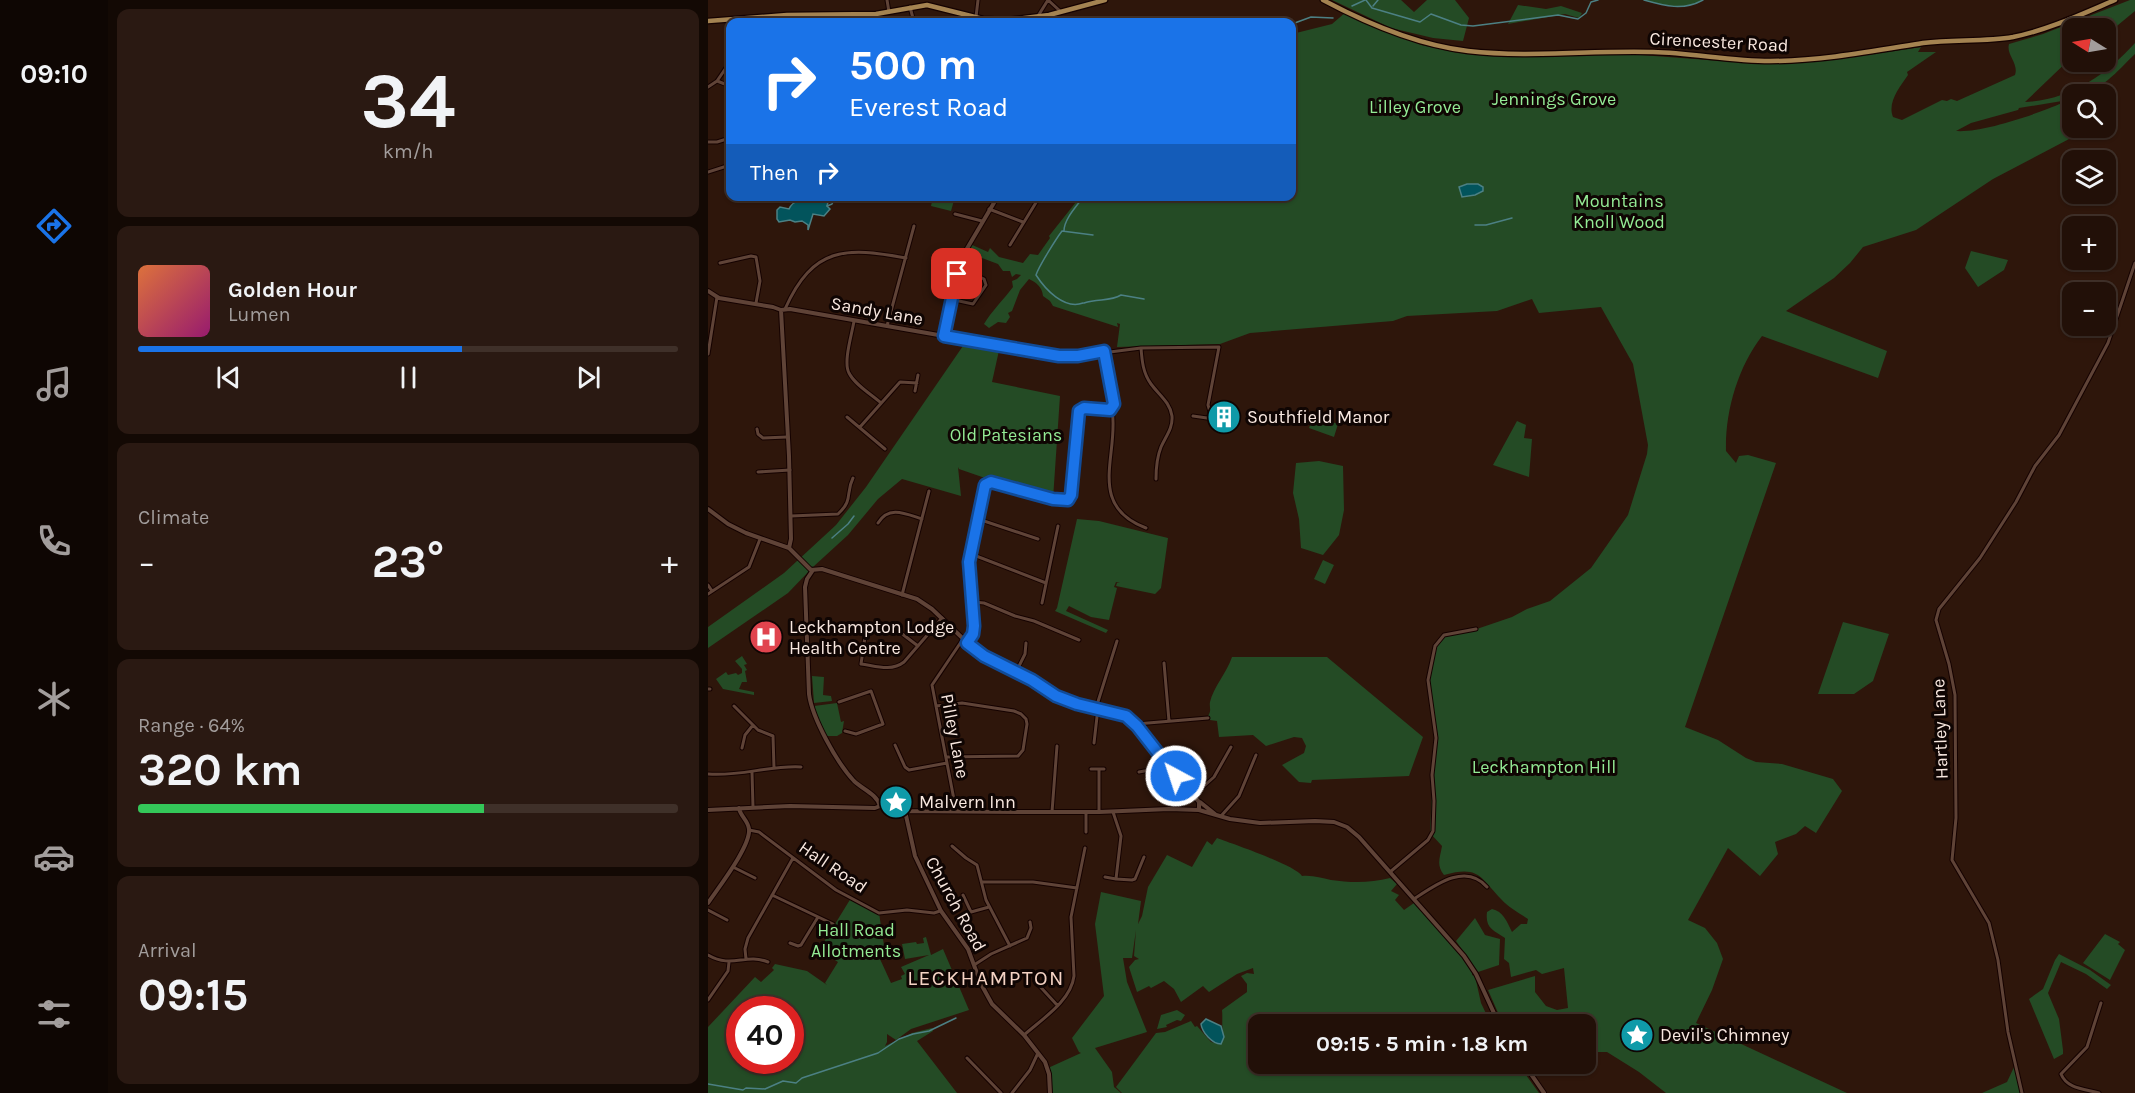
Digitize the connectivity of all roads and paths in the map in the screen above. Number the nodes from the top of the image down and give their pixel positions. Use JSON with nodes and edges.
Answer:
{"nodes":[{"id":1,"x":887,"y":0,"type":"edge"},
{"id":2,"x":978,"y":0,"type":"edge"},
{"id":3,"x":1048,"y":0,"type":"edge"},
{"id":4,"x":1105,"y":0,"type":"edge"},
{"id":5,"x":1323,"y":0,"type":"edge"},
{"id":6,"x":2115,"y":0,"type":"edge"},
{"id":7,"x":1096,"y":1,"type":"edge"},
{"id":8,"x":923,"y":2,"type":"edge"},
{"id":9,"x":910,"y":7,"type":"junction"},
{"id":10,"x":889,"y":12,"type":"junction"},
{"id":11,"x":1061,"y":13,"type":"junction"},
{"id":12,"x":876,"y":14,"type":"junction"},
{"id":13,"x":976,"y":17,"type":"junction"},
{"id":14,"x":748,"y":18,"type":"edge"},
{"id":15,"x":876,"y":18,"type":"edge"},
{"id":16,"x":913,"y":18,"type":"edge"},
{"id":17,"x":980,"y":18,"type":"edge"},
{"id":18,"x":1037,"y":18,"type":"joint"},
{"id":19,"x":726,"y":20,"type":"edge"},
{"id":20,"x":708,"y":21,"type":"edge"},
{"id":21,"x":726,"y":68,"type":"edge"},
{"id":22,"x":717,"y":81,"type":"junction"},
{"id":23,"x":726,"y":84,"type":"edge"},
{"id":24,"x":708,"y":87,"type":"edge"},
{"id":25,"x":726,"y":139,"type":"edge"},
{"id":26,"x":708,"y":142,"type":"edge"},
{"id":27,"x":726,"y":166,"type":"edge"},
{"id":28,"x":708,"y":172,"type":"edge"},
{"id":29,"x":995,"y":201,"type":"edge"},
{"id":30,"x":1037,"y":201,"type":"edge"},
{"id":31,"x":989,"y":210,"type":"junction"},
{"id":32,"x":955,"y":214,"type":"dead end"},
{"id":33,"x":982,"y":221,"type":"junction"},
{"id":34,"x":1023,"y":222,"type":"junction"},
{"id":35,"x":914,"y":226,"type":"dead end"},
{"id":36,"x":1010,"y":245,"type":"dead end"},
{"id":37,"x":906,"y":258,"type":"junction"},
{"id":38,"x":720,"y":262,"type":"dead end"},
{"id":39,"x":2135,"y":263,"type":"edge"},
{"id":40,"x":959,"y":267,"type":"junction"},
{"id":41,"x":708,"y":291,"type":"edge"},
{"id":42,"x":717,"y":297,"type":"junction"},
{"id":43,"x":950,"y":300,"type":"junction"},
{"id":44,"x":756,"y":303,"type":"junction"},
{"id":45,"x":783,"y":309,"type":"junction"},
{"id":46,"x":854,"y":321,"type":"junction"},
{"id":47,"x":886,"y":326,"type":"junction"},
{"id":48,"x":944,"y":336,"type":"junction"},
{"id":49,"x":1142,"y":348,"type":"junction"},
{"id":50,"x":1104,"y":351,"type":"junction"},
{"id":51,"x":708,"y":354,"type":"edge"},
{"id":52,"x":918,"y":375,"type":"dead end"},
{"id":53,"x":916,"y":383,"type":"junction"},
{"id":54,"x":915,"y":391,"type":"dead end"},
{"id":55,"x":881,"y":403,"type":"junction"},
{"id":56,"x":1112,"y":409,"type":"junction"},
{"id":57,"x":1192,"y":416,"type":"dead end"},
{"id":58,"x":847,"y":417,"type":"dead end"},
{"id":59,"x":860,"y":427,"type":"junction"},
{"id":60,"x":757,"y":429,"type":"dead end"},
{"id":61,"x":788,"y":437,"type":"junction"},
{"id":62,"x":885,"y":449,"type":"dead end"},
{"id":63,"x":790,"y":470,"type":"junction"},
{"id":64,"x":758,"y":472,"type":"dead end"},
{"id":65,"x":853,"y":478,"type":"dead end"},
{"id":66,"x":1156,"y":479,"type":"dead end"},
{"id":67,"x":929,"y":491,"type":"dead end"},
{"id":68,"x":708,"y":509,"type":"edge"},
{"id":69,"x":791,"y":516,"type":"junction"},
{"id":70,"x":922,"y":519,"type":"junction"},
{"id":71,"x":978,"y":519,"type":"junction"},
{"id":72,"x":878,"y":523,"type":"dead end"},
{"id":73,"x":1058,"y":526,"type":"dead end"},
{"id":74,"x":1146,"y":528,"type":"dead end"},
{"id":75,"x":760,"y":539,"type":"junction"},
{"id":76,"x":1038,"y":539,"type":"dead end"},
{"id":77,"x":789,"y":548,"type":"junction"},
{"id":78,"x":971,"y":554,"type":"junction"},
{"id":79,"x":813,"y":570,"type":"junction"},
{"id":80,"x":1046,"y":583,"type":"junction"},
{"id":81,"x":708,"y":585,"type":"edge"},
{"id":82,"x":710,"y":592,"type":"edge"},
{"id":83,"x":902,"y":595,"type":"junction"},
{"id":84,"x":973,"y":602,"type":"junction"},
{"id":85,"x":1042,"y":603,"type":"dead end"},
{"id":86,"x":942,"y":618,"type":"junction"},
{"id":87,"x":1476,"y":629,"type":"dead end"},
{"id":88,"x":963,"y":639,"type":"junction"},
{"id":89,"x":1079,"y":640,"type":"dead end"},
{"id":90,"x":1117,"y":641,"type":"dead end"},
{"id":91,"x":967,"y":643,"type":"junction"},
{"id":92,"x":1026,"y":643,"type":"dead end"},
{"id":93,"x":918,"y":646,"type":"junction"},
{"id":94,"x":1164,"y":663,"type":"dead end"},
{"id":95,"x":1016,"y":672,"type":"junction"},
{"id":96,"x":839,"y":702,"type":"dead end"},
{"id":97,"x":734,"y":706,"type":"dead end"},
{"id":98,"x":936,"y":706,"type":"junction"},
{"id":99,"x":1097,"y":708,"type":"junction"},
{"id":100,"x":1208,"y":718,"type":"dead end"},
{"id":101,"x":1169,"y":721,"type":"junction"},
{"id":102,"x":1136,"y":724,"type":"junction"},
{"id":103,"x":753,"y":725,"type":"junction"},
{"id":104,"x":845,"y":730,"type":"dead end"},
{"id":105,"x":1094,"y":743,"type":"dead end"},
{"id":106,"x":895,"y":745,"type":"dead end"},
{"id":107,"x":1057,"y":746,"type":"dead end"},
{"id":108,"x":1231,"y":747,"type":"dead end"},
{"id":109,"x":742,"y":748,"type":"dead end"},
{"id":110,"x":1256,"y":755,"type":"dead end"},
{"id":111,"x":946,"y":757,"type":"junction"},
{"id":112,"x":947,"y":763,"type":"junction"},
{"id":113,"x":1166,"y":764,"type":"junction"},
{"id":114,"x":774,"y":768,"type":"junction"},
{"id":115,"x":801,"y":768,"type":"dead end"},
{"id":116,"x":1091,"y":769,"type":"dead end"},
{"id":117,"x":1099,"y":769,"type":"junction"},
{"id":118,"x":1104,"y":769,"type":"dead end"},
{"id":119,"x":752,"y":772,"type":"junction"},
{"id":120,"x":1139,"y":772,"type":"dead end"},
{"id":121,"x":708,"y":774,"type":"edge"},
{"id":122,"x":1194,"y":795,"type":"junction"},
{"id":123,"x":1199,"y":802,"type":"junction"},
{"id":124,"x":880,"y":806,"type":"junction"},
{"id":125,"x":753,"y":807,"type":"junction"},
{"id":126,"x":739,"y":808,"type":"junction"},
{"id":127,"x":708,"y":810,"type":"edge"},
{"id":128,"x":956,"y":810,"type":"junction"},
{"id":129,"x":1199,"y":810,"type":"junction"},
{"id":130,"x":905,"y":811,"type":"junction"},
{"id":131,"x":1052,"y":812,"type":"junction"},
{"id":132,"x":1086,"y":812,"type":"junction"},
{"id":133,"x":1099,"y":812,"type":"junction"},
{"id":134,"x":1113,"y":812,"type":"junction"},
{"id":135,"x":1215,"y":815,"type":"junction"},
{"id":136,"x":1221,"y":816,"type":"junction"},
{"id":137,"x":749,"y":830,"type":"junction"},
{"id":138,"x":1086,"y":832,"type":"dead end"},
{"id":139,"x":952,"y":846,"type":"dead end"},
{"id":140,"x":1086,"y":848,"type":"dead end"},
{"id":141,"x":1144,"y":857,"type":"dead end"},
{"id":142,"x":793,"y":858,"type":"junction"},
{"id":143,"x":733,"y":867,"type":"junction"},
{"id":144,"x":1390,"y":872,"type":"junction"},
{"id":145,"x":1105,"y":877,"type":"dead end"},
{"id":146,"x":755,"y":878,"type":"dead end"},
{"id":147,"x":1116,"y":879,"type":"junction"},
{"id":148,"x":982,"y":882,"type":"junction"},
{"id":149,"x":1486,"y":886,"type":"dead end"},
{"id":150,"x":1077,"y":888,"type":"junction"},
{"id":151,"x":772,"y":895,"type":"junction"},
{"id":152,"x":963,"y":895,"type":"dead end"},
{"id":153,"x":1413,"y":899,"type":"junction"},
{"id":154,"x":708,"y":903,"type":"edge"},
{"id":155,"x":989,"y":907,"type":"junction"},
{"id":156,"x":708,"y":910,"type":"edge"},
{"id":157,"x":941,"y":911,"type":"junction"},
{"id":158,"x":818,"y":917,"type":"junction"},
{"id":159,"x":727,"y":920,"type":"dead end"},
{"id":160,"x":1030,"y":922,"type":"dead end"},
{"id":161,"x":833,"y":924,"type":"dead end"},
{"id":162,"x":790,"y":943,"type":"dead end"},
{"id":163,"x":1010,"y":946,"type":"junction"},
{"id":164,"x":708,"y":955,"type":"edge"},
{"id":165,"x":746,"y":960,"type":"junction"},
{"id":166,"x":729,"y":962,"type":"junction"},
{"id":167,"x":768,"y":962,"type":"dead end"},
{"id":168,"x":974,"y":965,"type":"junction"},
{"id":169,"x":1035,"y":981,"type":"dead end"},
{"id":170,"x":708,"y":1000,"type":"edge"},
{"id":171,"x":2101,"y":1003,"type":"dead end"},
{"id":172,"x":1057,"y":1005,"type":"junction"},
{"id":173,"x":1493,"y":1014,"type":"edge"},
{"id":174,"x":1024,"y":1035,"type":"junction"},
{"id":175,"x":1038,"y":1053,"type":"junction"},
{"id":176,"x":967,"y":1058,"type":"dead end"},
{"id":177,"x":1531,"y":1074,"type":"edge"},
{"id":178,"x":1000,"y":1093,"type":"edge"},
{"id":179,"x":1012,"y":1093,"type":"edge"},
{"id":180,"x":1050,"y":1093,"type":"edge"},
{"id":181,"x":1544,"y":1093,"type":"edge"},
{"id":182,"x":2022,"y":1093,"type":"edge"},
{"id":183,"x":2099,"y":1093,"type":"edge"}],
"edges":[{"from":1,"to":10,"type":"street"},
{"from":2,"to":13,"type":"street"},
{"from":3,"to":11,"type":"street"},
{"from":3,"to":18,"type":"street"},
{"from":4,"to":7,"type":"main road"},
{"from":5,"to":6,"type":"main road","name":"Cirencester Road"},
{"from":7,"to":11,"type":"main road"},
{"from":8,"to":9,"type":"main road"},
{"from":8,"to":13,"type":"main road"},
{"from":9,"to":10,"type":"main road"},
{"from":9,"to":16,"type":"street"},
{"from":10,"to":12,"type":"main road"},
{"from":11,"to":18,"type":"main road"},
{"from":12,"to":14,"type":"main road"},
{"from":12,"to":15,"type":"street"},
{"from":13,"to":17,"type":"main road"},
{"from":19,"to":20,"type":"main road"},
{"from":21,"to":22,"type":"street"},
{"from":22,"to":23,"type":"street"},
{"from":22,"to":24,"type":"street"},
{"from":25,"to":26,"type":"street"},
{"from":27,"to":28,"type":"street"},
{"from":29,"to":31,"type":"street"},
{"from":30,"to":34,"type":"street"},
{"from":31,"to":33,"type":"street"},
{"from":31,"to":34,"type":"street"},
{"from":32,"to":33,"type":"street"},
{"from":33,"to":40,"type":"street"},
{"from":34,"to":36,"type":"street"},
{"from":35,"to":37,"type":"street"},
{"from":37,"to":45,"type":"street"},
{"from":37,"to":47,"type":"street"},
{"from":38,"to":44,"type":"street"},
{"from":39,"to":182,"type":"street","name":"Hartley Lane"},
{"from":40,"to":43,"type":"street"},
{"from":40,"to":43,"type":"street"},
{"from":41,"to":42,"type":"street"},
{"from":42,"to":44,"type":"street","name":"Sandy Lane"},
{"from":42,"to":51,"type":"street"},
{"from":43,"to":48,"type":"street"},
{"from":44,"to":45,"type":"street","name":"Sandy Lane"},
{"from":45,"to":46,"type":"street","name":"Sandy Lane"},
{"from":45,"to":61,"type":"street"},
{"from":46,"to":47,"type":"street","name":"Sandy Lane"},
{"from":46,"to":55,"type":"street"},
{"from":47,"to":48,"type":"street","name":"Sandy Lane"},
{"from":48,"to":50,"type":"street","name":"Sandy Lane"},
{"from":49,"to":50,"type":"street","name":"Sandy Lane"},
{"from":49,"to":57,"type":"street","name":"Sandy Lane"},
{"from":49,"to":66,"type":"street"},
{"from":50,"to":56,"type":"street"},
{"from":52,"to":53,"type":"street"},
{"from":53,"to":54,"type":"street"},
{"from":53,"to":55,"type":"street"},
{"from":55,"to":59,"type":"street"},
{"from":56,"to":71,"type":"street"},
{"from":56,"to":74,"type":"street"},
{"from":58,"to":59,"type":"street"},
{"from":59,"to":62,"type":"street"},
{"from":60,"to":61,"type":"street"},
{"from":61,"to":63,"type":"street"},
{"from":63,"to":64,"type":"street"},
{"from":63,"to":69,"type":"street"},
{"from":65,"to":69,"type":"street"},
{"from":67,"to":70,"type":"street"},
{"from":68,"to":75,"type":"street"},
{"from":69,"to":77,"type":"street"},
{"from":70,"to":72,"type":"street"},
{"from":70,"to":83,"type":"street"},
{"from":71,"to":76,"type":"street"},
{"from":71,"to":78,"type":"street"},
{"from":73,"to":80,"type":"street"},
{"from":75,"to":77,"type":"street"},
{"from":75,"to":82,"type":"street"},
{"from":77,"to":79,"type":"street"},
{"from":78,"to":80,"type":"street"},
{"from":78,"to":84,"type":"street"},
{"from":79,"to":83,"type":"street"},
{"from":79,"to":124,"type":"street"},
{"from":80,"to":85,"type":"street"},
{"from":81,"to":82,"type":"street"},
{"from":83,"to":86,"type":"street"},
{"from":84,"to":89,"type":"street"},
{"from":84,"to":91,"type":"street"},
{"from":86,"to":88,"type":"street"},
{"from":86,"to":93,"type":"street"},
{"from":87,"to":144,"type":"street"},
{"from":88,"to":91,"type":"street"},
{"from":88,"to":98,"type":"street","name":"Pilley Lane"},
{"from":90,"to":99,"type":"street"},
{"from":91,"to":95,"type":"street"},
{"from":92,"to":95,"type":"street"},
{"from":93,"to":93,"type":"street"},
{"from":94,"to":101,"type":"street"},
{"from":95,"to":99,"type":"street"},
{"from":96,"to":104,"type":"street"},
{"from":97,"to":103,"type":"street"},
{"from":98,"to":111,"type":"street","name":"Pilley Lane"},
{"from":98,"to":111,"type":"street"},
{"from":99,"to":102,"type":"street"},
{"from":99,"to":105,"type":"street"},
{"from":100,"to":101,"type":"street"},
{"from":101,"to":102,"type":"street"},
{"from":102,"to":113,"type":"street"},
{"from":103,"to":109,"type":"street"},
{"from":103,"to":114,"type":"street"},
{"from":106,"to":112,"type":"street"},
{"from":107,"to":131,"type":"street"},
{"from":108,"to":122,"type":"street"},
{"from":110,"to":136,"type":"street"},
{"from":111,"to":112,"type":"street","name":"Pilley Lane"},
{"from":112,"to":128,"type":"street","name":"Pilley Lane"},
{"from":113,"to":120,"type":"street"},
{"from":113,"to":122,"type":"street"},
{"from":114,"to":115,"type":"street"},
{"from":114,"to":119,"type":"street"},
{"from":116,"to":117,"type":"street"},
{"from":117,"to":118,"type":"street"},
{"from":117,"to":133,"type":"street"},
{"from":119,"to":121,"type":"street"},
{"from":119,"to":125,"type":"street"},
{"from":122,"to":123,"type":"street"},
{"from":123,"to":129,"type":"street"},
{"from":123,"to":135,"type":"street"},
{"from":124,"to":125,"type":"street"},
{"from":124,"to":130,"type":"street"},
{"from":125,"to":126,"type":"street"},
{"from":126,"to":127,"type":"street"},
{"from":126,"to":137,"type":"street"},
{"from":128,"to":130,"type":"street"},
{"from":128,"to":131,"type":"street"},
{"from":129,"to":134,"type":"street"},
{"from":129,"to":135,"type":"street"},
{"from":130,"to":157,"type":"street","name":"Church Road"},
{"from":131,"to":132,"type":"street"},
{"from":132,"to":133,"type":"street"},
{"from":132,"to":138,"type":"street"},
{"from":133,"to":134,"type":"street"},
{"from":134,"to":147,"type":"street"},
{"from":135,"to":136,"type":"street"},
{"from":136,"to":144,"type":"street"},
{"from":137,"to":142,"type":"street","name":"Hall Road"},
{"from":137,"to":143,"type":"street"},
{"from":139,"to":148,"type":"street"},
{"from":140,"to":150,"type":"street"},
{"from":141,"to":147,"type":"street"},
{"from":142,"to":151,"type":"street"},
{"from":142,"to":157,"type":"street","name":"Hall Road"},
{"from":143,"to":146,"type":"street"},
{"from":143,"to":154,"type":"street"},
{"from":144,"to":153,"type":"street"},
{"from":145,"to":147,"type":"street"},
{"from":148,"to":150,"type":"street"},
{"from":148,"to":155,"type":"street"},
{"from":149,"to":153,"type":"street"},
{"from":150,"to":172,"type":"street"},
{"from":151,"to":158,"type":"street"},
{"from":151,"to":165,"type":"street"},
{"from":152,"to":155,"type":"street"},
{"from":153,"to":173,"type":"street"},
{"from":155,"to":163,"type":"street"},
{"from":156,"to":159,"type":"street"},
{"from":157,"to":168,"type":"street","name":"Church Road"},
{"from":158,"to":161,"type":"street"},
{"from":158,"to":162,"type":"street"},
{"from":160,"to":163,"type":"street"},
{"from":163,"to":168,"type":"street"},
{"from":164,"to":166,"type":"street"},
{"from":165,"to":166,"type":"street"},
{"from":165,"to":167,"type":"street"},
{"from":166,"to":170,"type":"street"},
{"from":168,"to":174,"type":"street","name":"Church Road"},
{"from":169,"to":172,"type":"street"},
{"from":171,"to":183,"type":"street"},
{"from":172,"to":174,"type":"street"},
{"from":174,"to":175,"type":"street","name":"Church Road"},
{"from":175,"to":179,"type":"street"},
{"from":175,"to":180,"type":"street","name":"Church Road"},
{"from":176,"to":178,"type":"street"},
{"from":177,"to":181,"type":"street"}]}
